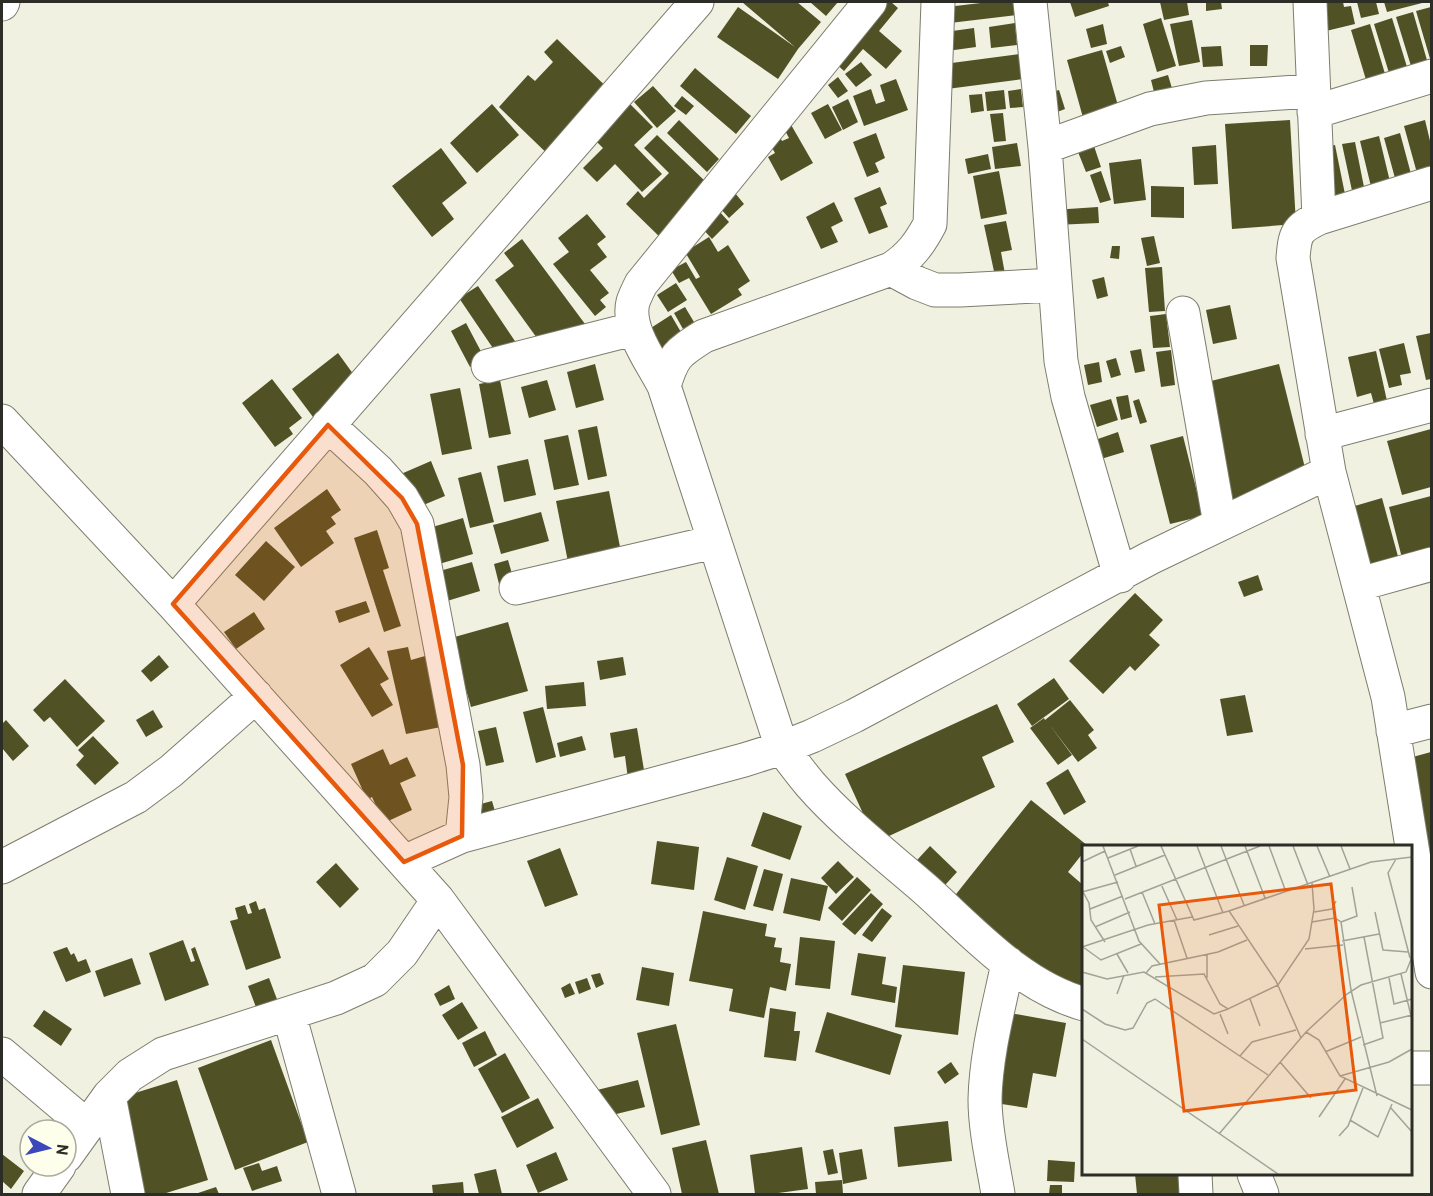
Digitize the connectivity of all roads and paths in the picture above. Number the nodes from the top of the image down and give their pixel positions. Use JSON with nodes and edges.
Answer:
{"nodes":[{"id":1,"x":697,"y":2,"type":"edge"},
{"id":2,"x":870,"y":2,"type":"edge"},
{"id":3,"x":938,"y":2,"type":"edge"},
{"id":4,"x":1030,"y":2,"type":"edge"},
{"id":5,"x":1310,"y":2,"type":"edge"},
{"id":6,"x":1431,"y":76,"type":"edge"},
{"id":7,"x":1314,"y":101,"type":"junction"},
{"id":8,"x":1046,"y":147,"type":"junction"},
{"id":9,"x":1431,"y":183,"type":"edge"},
{"id":10,"x":1319,"y":218,"type":"junction"},
{"id":11,"x":891,"y":269,"type":"junction"},
{"id":12,"x":1055,"y":285,"type":"junction"},
{"id":13,"x":1182,"y":313,"type":"dead end"},
{"id":14,"x":633,"y":329,"type":"junction"},
{"id":15,"x":488,"y":366,"type":"dead end"},
{"id":16,"x":664,"y":386,"type":"junction"},
{"id":17,"x":1431,"y":405,"type":"edge"},
{"id":18,"x":2,"y":421,"type":"edge"},
{"id":19,"x":328,"y":425,"type":"junction"},
{"id":20,"x":1322,"y":434,"type":"junction"},
{"id":21,"x":1329,"y":472,"type":"junction"},
{"id":22,"x":1220,"y":524,"type":"junction"},
{"id":23,"x":714,"y":542,"type":"junction"},
{"id":24,"x":1431,"y":564,"type":"edge"},
{"id":25,"x":1120,"y":576,"type":"junction"},
{"id":26,"x":1360,"y":584,"type":"junction"},
{"id":27,"x":516,"y":588,"type":"dead end"},
{"id":28,"x":173,"y":604,"type":"junction"},
{"id":29,"x":256,"y":696,"type":"junction"},
{"id":30,"x":1431,"y":722,"type":"edge"},
{"id":31,"x":1393,"y":731,"type":"junction"},
{"id":32,"x":782,"y":748,"type":"junction"},
{"id":33,"x":462,"y":836,"type":"junction"},
{"id":34,"x":404,"y":862,"type":"junction"},
{"id":35,"x":2,"y":867,"type":"edge"},
{"id":36,"x":1424,"y":881,"type":"edge"},
{"id":37,"x":438,"y":900,"type":"junction"},
{"id":38,"x":1008,"y":963,"type":"junction"},
{"id":39,"x":1431,"y":972,"type":"edge"},
{"id":40,"x":1082,"y":1004,"type":"edge"},
{"id":41,"x":289,"y":1014,"type":"junction"},
{"id":42,"x":2,"y":1054,"type":"edge"},
{"id":43,"x":1412,"y":1068,"type":"edge"},
{"id":44,"x":1431,"y":1068,"type":"edge"},
{"id":45,"x":109,"y":1096,"type":"junction"},
{"id":46,"x":87,"y":1126,"type":"junction"},
{"id":47,"x":78,"y":1139,"type":"edge"},
{"id":48,"x":1195,"y":1175,"type":"edge"},
{"id":49,"x":1255,"y":1175,"type":"edge"},
{"id":50,"x":50,"y":1178,"type":"edge"},
{"id":51,"x":39,"y":1194,"type":"edge"},
{"id":52,"x":128,"y":1194,"type":"edge"},
{"id":53,"x":339,"y":1194,"type":"edge"},
{"id":54,"x":654,"y":1194,"type":"edge"},
{"id":55,"x":998,"y":1194,"type":"edge"},
{"id":56,"x":1196,"y":1194,"type":"edge"},
{"id":57,"x":1262,"y":1194,"type":"edge"}],
"edges":[{"from":1,"to":19,"type":"street"},
{"from":2,"to":14,"type":"street"},
{"from":3,"to":11,"type":"street"},
{"from":4,"to":8,"type":"street"},
{"from":5,"to":7,"type":"street"},
{"from":6,"to":7,"type":"street"},
{"from":7,"to":8,"type":"street"},
{"from":7,"to":10,"type":"street"},
{"from":8,"to":12,"type":"street"},
{"from":9,"to":10,"type":"street"},
{"from":10,"to":20,"type":"street"},
{"from":11,"to":12,"type":"street"},
{"from":11,"to":16,"type":"street"},
{"from":12,"to":25,"type":"street"},
{"from":13,"to":22,"type":"street"},
{"from":14,"to":15,"type":"street"},
{"from":14,"to":16,"type":"street"},
{"from":16,"to":23,"type":"street"},
{"from":17,"to":20,"type":"street"},
{"from":18,"to":28,"type":"street"},
{"from":19,"to":28,"type":"street"},
{"from":19,"to":33,"type":"street"},
{"from":20,"to":21,"type":"street"},
{"from":21,"to":22,"type":"street"},
{"from":21,"to":26,"type":"street"},
{"from":22,"to":25,"type":"street"},
{"from":23,"to":27,"type":"street"},
{"from":23,"to":32,"type":"street"},
{"from":24,"to":26,"type":"street"},
{"from":25,"to":32,"type":"street"},
{"from":26,"to":31,"type":"street"},
{"from":28,"to":29,"type":"street"},
{"from":29,"to":34,"type":"street"},
{"from":29,"to":35,"type":"street"},
{"from":30,"to":31,"type":"street"},
{"from":31,"to":36,"type":"street"},
{"from":32,"to":33,"type":"street"},
{"from":32,"to":38,"type":"street"},
{"from":33,"to":34,"type":"street"},
{"from":34,"to":37,"type":"street"},
{"from":36,"to":39,"type":"street"},
{"from":37,"to":41,"type":"street"},
{"from":37,"to":54,"type":"street"},
{"from":38,"to":40,"type":"street"},
{"from":38,"to":55,"type":"street"},
{"from":41,"to":45,"type":"street"},
{"from":41,"to":53,"type":"street"},
{"from":42,"to":46,"type":"street"},
{"from":43,"to":44,"type":"street"},
{"from":45,"to":46,"type":"street"},
{"from":45,"to":52,"type":"street"},
{"from":46,"to":47,"type":"street"},
{"from":48,"to":56,"type":"street"},
{"from":49,"to":57,"type":"street"},
{"from":50,"to":51,"type":"street"}]}
